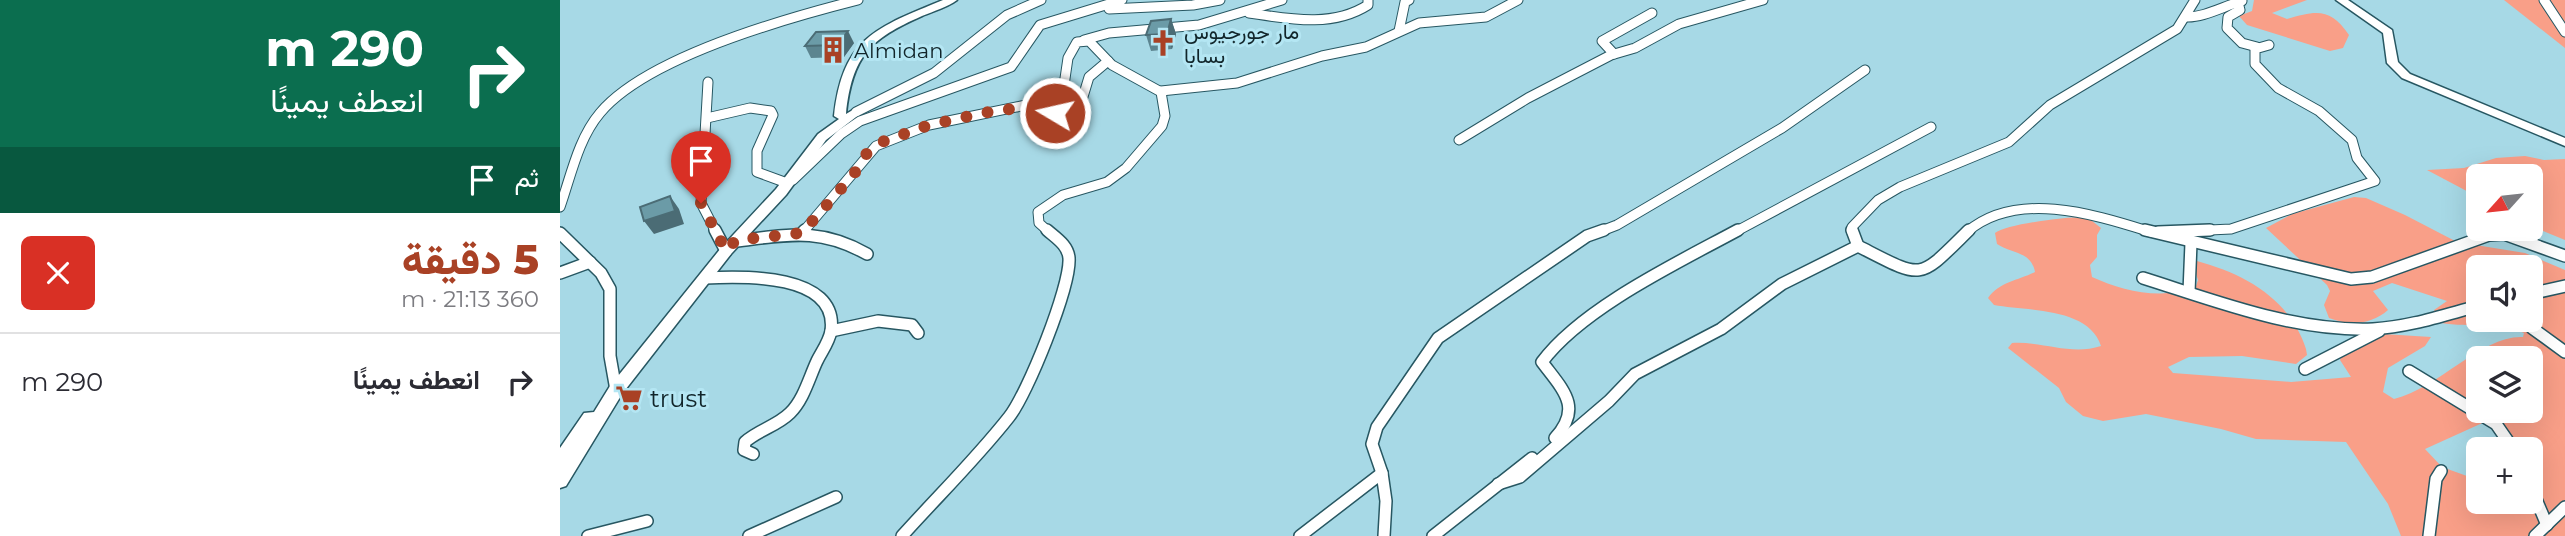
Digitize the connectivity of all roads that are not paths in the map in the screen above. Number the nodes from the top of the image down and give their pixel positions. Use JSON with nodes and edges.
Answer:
{"nodes":[{"id":1,"x":858,"y":0,"type":"edge"},
{"id":2,"x":952,"y":0,"type":"edge"},
{"id":3,"x":1041,"y":0,"type":"edge"},
{"id":4,"x":1122,"y":0,"type":"edge"},
{"id":5,"x":1220,"y":0,"type":"edge"},
{"id":6,"x":1281,"y":0,"type":"edge"},
{"id":7,"x":1368,"y":0,"type":"edge"},
{"id":8,"x":1409,"y":0,"type":"edge"},
{"id":9,"x":1518,"y":0,"type":"edge"},
{"id":10,"x":1763,"y":0,"type":"edge"},
{"id":11,"x":2194,"y":0,"type":"edge"},
{"id":12,"x":2341,"y":0,"type":"edge"},
{"id":13,"x":2544,"y":0,"type":"edge"},
{"id":14,"x":2241,"y":1,"type":"edge"},
{"id":15,"x":1096,"y":10,"type":"junction"},
{"id":16,"x":1246,"y":13,"type":"junction"},
{"id":17,"x":1652,"y":13,"type":"dead end"},
{"id":18,"x":2186,"y":17,"type":"junction"},
{"id":19,"x":1399,"y":32,"type":"junction"},
{"id":20,"x":2565,"y":32,"type":"edge"},
{"id":21,"x":1084,"y":40,"type":"junction"},
{"id":22,"x":2269,"y":45,"type":"dead end"},
{"id":23,"x":2257,"y":47,"type":"junction"},
{"id":24,"x":1614,"y":54,"type":"junction"},
{"id":25,"x":1108,"y":61,"type":"junction"},
{"id":26,"x":1865,"y":71,"type":"dead end"},
{"id":27,"x":708,"y":82,"type":"dead end"},
{"id":28,"x":1161,"y":91,"type":"junction"},
{"id":29,"x":1005,"y":109,"type":"junction"},
{"id":30,"x":845,"y":117,"type":"junction"},
{"id":31,"x":707,"y":118,"type":"junction"},
{"id":32,"x":1931,"y":127,"type":"dead end"},
{"id":33,"x":1459,"y":140,"type":"dead end"},
{"id":34,"x":2565,"y":142,"type":"edge"},
{"id":35,"x":784,"y":187,"type":"junction"},
{"id":36,"x":560,"y":207,"type":"edge"},
{"id":37,"x":2155,"y":232,"type":"junction"},
{"id":38,"x":560,"y":233,"type":"edge"},
{"id":39,"x":802,"y":233,"type":"junction"},
{"id":40,"x":2191,"y":243,"type":"junction"},
{"id":41,"x":731,"y":246,"type":"junction"},
{"id":42,"x":1858,"y":246,"type":"junction"},
{"id":43,"x":867,"y":254,"type":"dead end"},
{"id":44,"x":2565,"y":256,"type":"edge"},
{"id":45,"x":590,"y":262,"type":"junction"},
{"id":46,"x":560,"y":273,"type":"edge"},
{"id":47,"x":705,"y":278,"type":"junction"},
{"id":48,"x":2143,"y":278,"type":"dead end"},
{"id":49,"x":2565,"y":286,"type":"edge"},
{"id":50,"x":2543,"y":290,"type":"edge"},
{"id":51,"x":2189,"y":292,"type":"junction"},
{"id":52,"x":2466,"y":309,"type":"edge"},
{"id":53,"x":2384,"y":328,"type":"junction"},
{"id":54,"x":831,"y":331,"type":"junction"},
{"id":55,"x":2539,"y":332,"type":"edge"},
{"id":56,"x":918,"y":333,"type":"dead end"},
{"id":57,"x":2565,"y":352,"type":"edge"},
{"id":58,"x":2305,"y":369,"type":"dead end"},
{"id":59,"x":2409,"y":371,"type":"dead end"},
{"id":60,"x":614,"y":392,"type":"junction"},
{"id":61,"x":2505,"y":437,"type":"edge"},
{"id":62,"x":753,"y":454,"type":"dead end"},
{"id":63,"x":561,"y":458,"type":"edge"},
{"id":64,"x":2441,"y":471,"type":"dead end"},
{"id":65,"x":1382,"y":473,"type":"junction"},
{"id":66,"x":560,"y":481,"type":"edge"},
{"id":67,"x":1497,"y":484,"type":"junction"},
{"id":68,"x":836,"y":497,"type":"dead end"},
{"id":69,"x":2565,"y":507,"type":"edge"},
{"id":70,"x":2542,"y":514,"type":"edge"},
{"id":71,"x":646,"y":521,"type":"dead end"},
{"id":72,"x":2547,"y":525,"type":"junction"},
{"id":73,"x":588,"y":536,"type":"edge"},
{"id":74,"x":749,"y":536,"type":"edge"},
{"id":75,"x":902,"y":536,"type":"edge"},
{"id":76,"x":1300,"y":536,"type":"edge"},
{"id":77,"x":1384,"y":536,"type":"edge"},
{"id":78,"x":1433,"y":536,"type":"edge"},
{"id":79,"x":2429,"y":536,"type":"edge"},
{"id":80,"x":2535,"y":536,"type":"edge"}],
"edges":[{"from":1,"to":36,"type":"street"},
{"from":2,"to":30,"type":"street"},
{"from":3,"to":30,"type":"street"},
{"from":4,"to":15,"type":"street"},
{"from":5,"to":15,"type":"street"},
{"from":6,"to":16,"type":"street"},
{"from":7,"to":16,"type":"street"},
{"from":8,"to":19,"type":"street"},
{"from":9,"to":19,"type":"street"},
{"from":10,"to":24,"type":"street"},
{"from":11,"to":18,"type":"street"},
{"from":12,"to":34,"type":"street"},
{"from":13,"to":20,"type":"street"},
{"from":14,"to":18,"type":"street"},
{"from":14,"to":23,"type":"street"},
{"from":15,"to":35,"type":"street"},
{"from":16,"to":21,"type":"street"},
{"from":17,"to":24,"type":"street"},
{"from":18,"to":42,"type":"street"},
{"from":19,"to":28,"type":"street"},
{"from":21,"to":25,"type":"street"},
{"from":21,"to":29,"type":"street"},
{"from":22,"to":23,"type":"street"},
{"from":23,"to":37,"type":"street"},
{"from":24,"to":33,"type":"street"},
{"from":25,"to":28,"type":"street"},
{"from":25,"to":29,"type":"street"},
{"from":26,"to":65,"type":"street"},
{"from":27,"to":31,"type":"street"},
{"from":28,"to":75,"type":"street"},
{"from":29,"to":39,"type":"street"},
{"from":30,"to":35,"type":"street"},
{"from":31,"to":35,"type":"street"},
{"from":31,"to":41,"type":"street"},
{"from":32,"to":67,"type":"street"},
{"from":35,"to":41,"type":"street"},
{"from":37,"to":40,"type":"street"},
{"from":37,"to":42,"type":"street"},
{"from":38,"to":45,"type":"street"},
{"from":39,"to":41,"type":"street"},
{"from":39,"to":43,"type":"street"},
{"from":40,"to":44,"type":"street"},
{"from":40,"to":51,"type":"street"},
{"from":41,"to":47,"type":"street"},
{"from":42,"to":67,"type":"street"},
{"from":45,"to":46,"type":"street"},
{"from":45,"to":60,"type":"street"},
{"from":47,"to":54,"type":"street"},
{"from":47,"to":60,"type":"street"},
{"from":48,"to":51,"type":"street"},
{"from":49,"to":50,"type":"street"},
{"from":51,"to":53,"type":"street"},
{"from":52,"to":53,"type":"street"},
{"from":53,"to":58,"type":"street"},
{"from":54,"to":56,"type":"street"},
{"from":54,"to":62,"type":"street"},
{"from":55,"to":57,"type":"street"},
{"from":59,"to":61,"type":"street"},
{"from":60,"to":63,"type":"street"},
{"from":60,"to":66,"type":"street"},
{"from":64,"to":79,"type":"street"},
{"from":65,"to":76,"type":"street"},
{"from":65,"to":77,"type":"street"},
{"from":67,"to":78,"type":"street"},
{"from":68,"to":74,"type":"street"},
{"from":69,"to":72,"type":"street"},
{"from":70,"to":72,"type":"street"},
{"from":71,"to":73,"type":"street"},
{"from":72,"to":80,"type":"street"}]}
